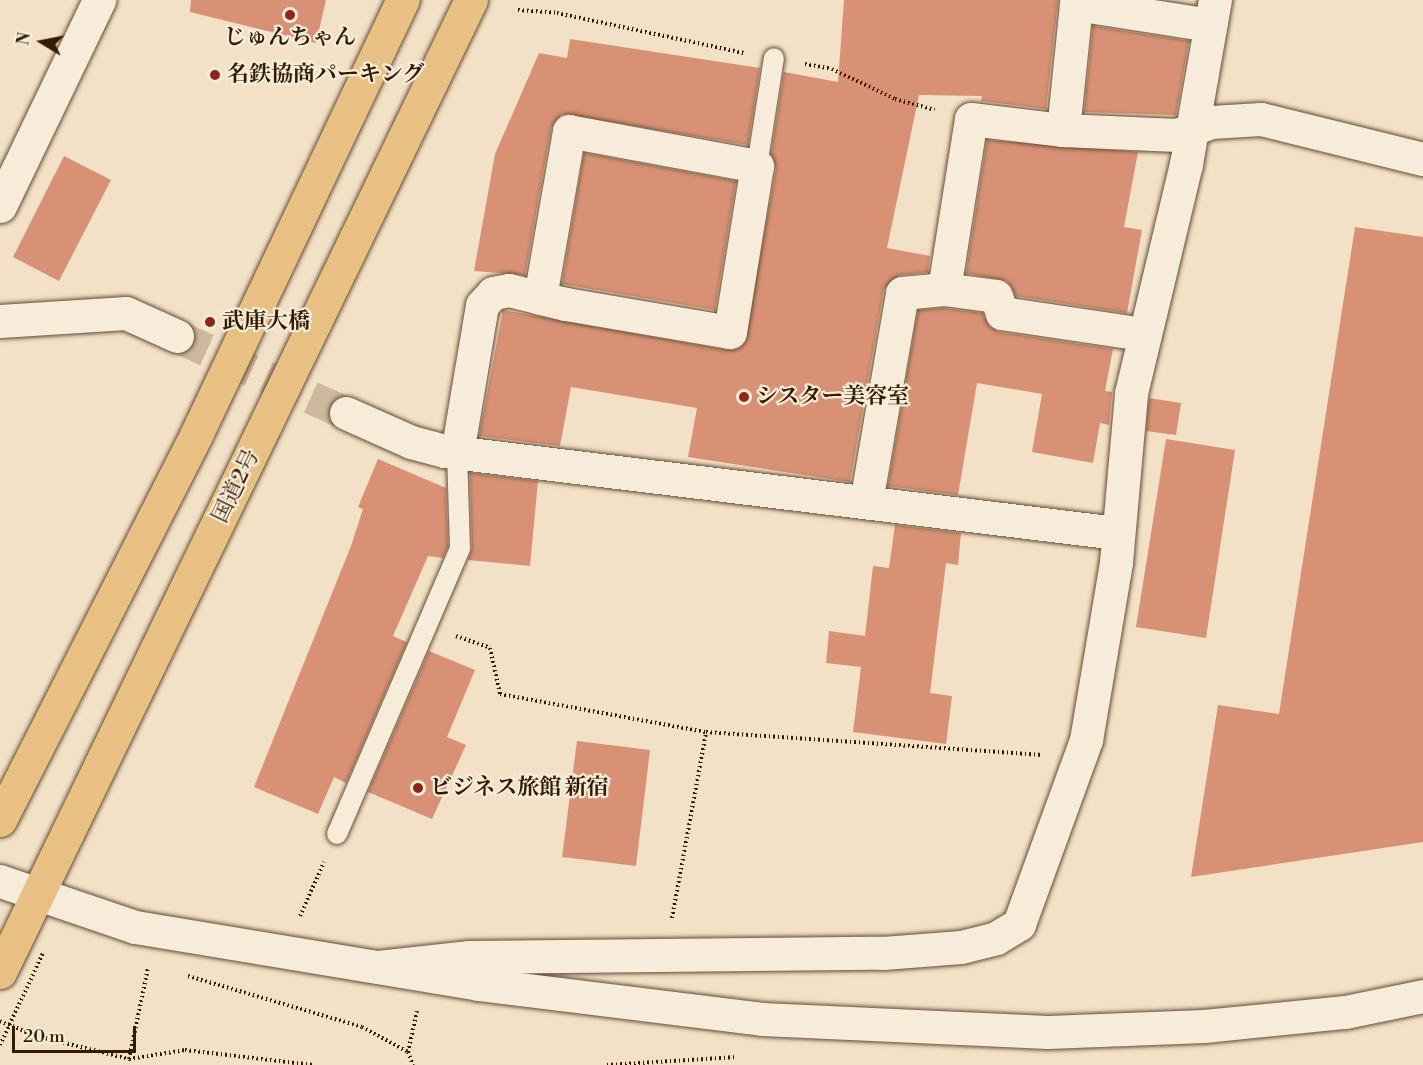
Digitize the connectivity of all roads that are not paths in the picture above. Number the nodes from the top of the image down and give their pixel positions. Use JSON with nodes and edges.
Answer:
{"nodes":[{"id":1,"x":99,"y":0,"type":"edge"},
{"id":2,"x":403,"y":0,"type":"edge"},
{"id":3,"x":471,"y":0,"type":"edge"},
{"id":4,"x":1071,"y":2,"type":"edge"},
{"id":5,"x":1212,"y":13,"type":"edge"},
{"id":6,"x":774,"y":58,"type":"dead end"},
{"id":7,"x":1193,"y":129,"type":"junction"},
{"id":8,"x":1063,"y":130,"type":"junction"},
{"id":9,"x":1423,"y":159,"type":"edge"},
{"id":10,"x":757,"y":166,"type":"junction"},
{"id":11,"x":0,"y":206,"type":"edge"},
{"id":12,"x":944,"y":289,"type":"junction"},
{"id":13,"x":540,"y":298,"type":"junction"},
{"id":14,"x":0,"y":321,"type":"edge"},
{"id":15,"x":1142,"y":334,"type":"junction"},
{"id":16,"x":177,"y":336,"type":"tunnel mouth"},
{"id":17,"x":346,"y":413,"type":"tunnel mouth"},
{"id":18,"x":457,"y":453,"type":"junction"},
{"id":19,"x":866,"y":502,"type":"junction"},
{"id":20,"x":1117,"y":533,"type":"junction"},
{"id":21,"x":0,"y":820,"type":"edge"},
{"id":22,"x":337,"y":834,"type":"road end"},
{"id":23,"x":0,"y":881,"type":"edge"},
{"id":24,"x":36,"y":893,"type":"junction"},
{"id":25,"x":378,"y":967,"type":"junction"},
{"id":26,"x":0,"y":972,"type":"edge"},
{"id":27,"x":1423,"y":996,"type":"edge"}],
"edges":[{"from":1,"to":11,"type":"street"},
{"from":2,"to":21,"type":"highway"},
{"from":3,"to":24,"type":"highway","name":"国道2号"},
{"from":4,"to":5,"type":"street"},
{"from":4,"to":8,"type":"street"},
{"from":5,"to":7,"type":"street"},
{"from":6,"to":10,"type":"lane"},
{"from":7,"to":8,"type":"street"},
{"from":7,"to":9,"type":"street"},
{"from":7,"to":15,"type":"street"},
{"from":8,"to":12,"type":"street"},
{"from":10,"to":13,"type":"street"},
{"from":10,"to":13,"type":"street"},
{"from":12,"to":15,"type":"street"},
{"from":12,"to":19,"type":"street"},
{"from":13,"to":18,"type":"street"},
{"from":14,"to":16,"type":"street"},
{"from":15,"to":20,"type":"street"},
{"from":17,"to":18,"type":"street"},
{"from":18,"to":19,"type":"street"},
{"from":18,"to":22,"type":"lane"},
{"from":19,"to":20,"type":"street"},
{"from":20,"to":25,"type":"street"},
{"from":23,"to":24,"type":"street"},
{"from":24,"to":25,"type":"street"},
{"from":24,"to":26,"type":"highway","name":"国道2号"},
{"from":25,"to":27,"type":"street"}]}
